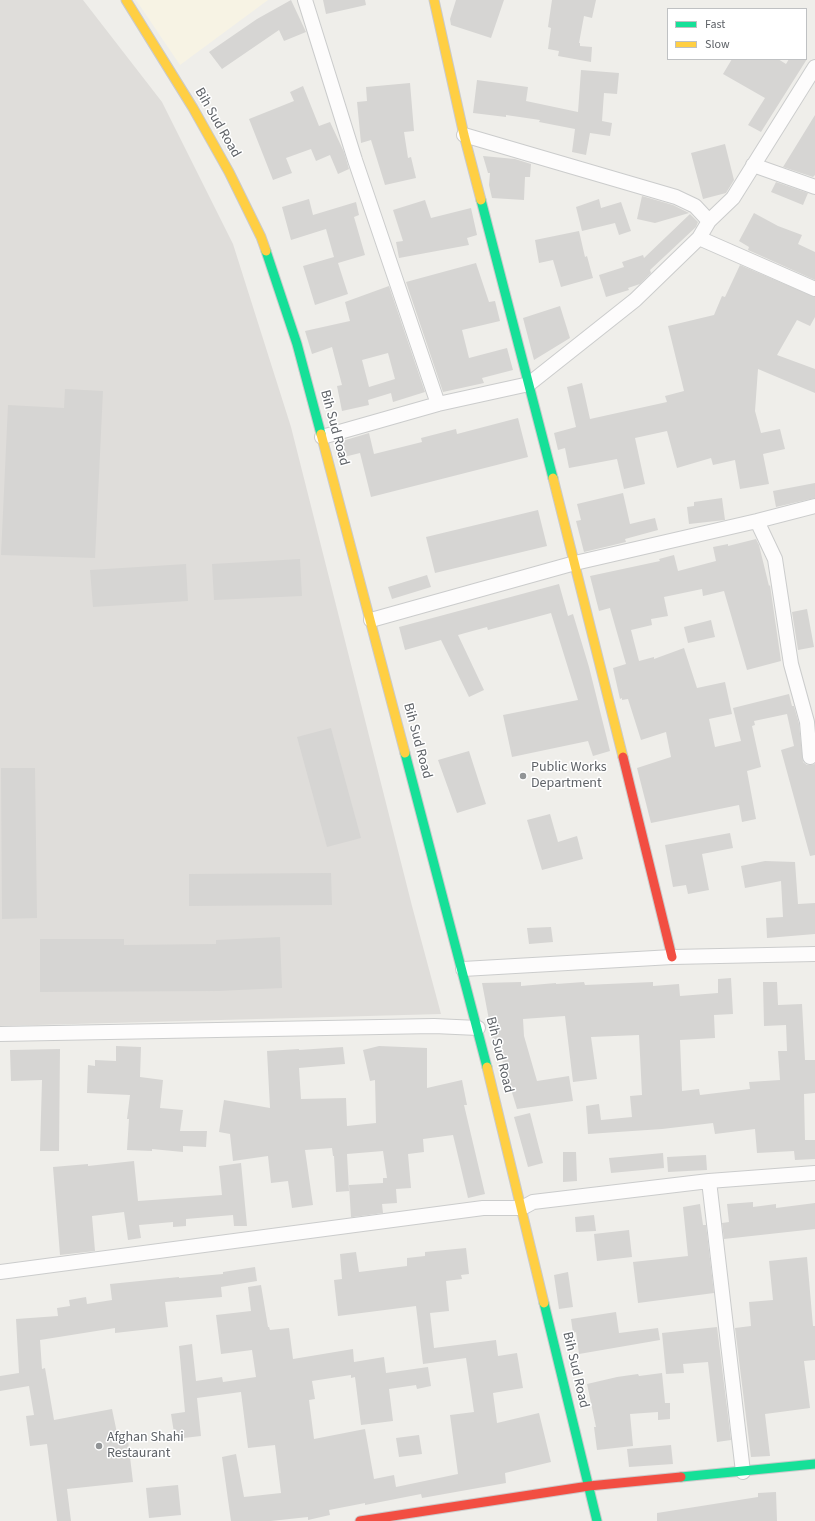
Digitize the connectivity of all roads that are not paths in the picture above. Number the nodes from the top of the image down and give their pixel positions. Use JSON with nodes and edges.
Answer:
{"nodes":[{"id":1,"x":126,"y":0,"type":"edge"},
{"id":2,"x":305,"y":0,"type":"edge"},
{"id":3,"x":434,"y":0,"type":"edge"},
{"id":4,"x":815,"y":67,"type":"edge"},
{"id":5,"x":464,"y":134,"type":"junction"},
{"id":6,"x":753,"y":165,"type":"junction"},
{"id":7,"x":815,"y":187,"type":"edge"},
{"id":8,"x":709,"y":221,"type":"junction"},
{"id":9,"x":699,"y":238,"type":"junction"},
{"id":10,"x":815,"y":289,"type":"edge"},
{"id":11,"x":529,"y":384,"type":"junction"},
{"id":12,"x":438,"y":404,"type":"junction"},
{"id":13,"x":322,"y":437,"type":"junction"},
{"id":14,"x":815,"y":506,"type":"edge"},
{"id":15,"x":757,"y":521,"type":"junction"},
{"id":16,"x":575,"y":563,"type":"junction"},
{"id":17,"x":371,"y":620,"type":"junction"},
{"id":18,"x":810,"y":757,"type":"dead end"},
{"id":19,"x":815,"y":954,"type":"edge"},
{"id":20,"x":672,"y":957,"type":"junction"},
{"id":21,"x":462,"y":969,"type":"junction"},
{"id":22,"x":478,"y":1028,"type":"junction"},
{"id":23,"x":0,"y":1034,"type":"edge"},
{"id":24,"x":815,"y":1173,"type":"edge"},
{"id":25,"x":708,"y":1181,"type":"junction"},
{"id":26,"x":522,"y":1208,"type":"junction"},
{"id":27,"x":0,"y":1272,"type":"edge"},
{"id":28,"x":815,"y":1464,"type":"edge"},
{"id":29,"x":743,"y":1472,"type":"junction"},
{"id":30,"x":589,"y":1486,"type":"junction"},
{"id":31,"x":360,"y":1521,"type":"edge"},
{"id":32,"x":597,"y":1521,"type":"edge"}],
"edges":[{"from":1,"to":13,"type":"main road","name":"Bih Sud Road"},
{"from":2,"to":12,"type":"street"},
{"from":3,"to":5,"type":"main road"},
{"from":4,"to":6,"type":"street"},
{"from":5,"to":8,"type":"street"},
{"from":5,"to":11,"type":"main road"},
{"from":6,"to":7,"type":"street"},
{"from":6,"to":8,"type":"street"},
{"from":8,"to":9,"type":"street"},
{"from":9,"to":10,"type":"street"},
{"from":9,"to":11,"type":"street"},
{"from":11,"to":12,"type":"street"},
{"from":11,"to":16,"type":"main road"},
{"from":12,"to":13,"type":"street"},
{"from":13,"to":17,"type":"main road","name":"Bih Sud Road"},
{"from":14,"to":15,"type":"street"},
{"from":15,"to":16,"type":"street"},
{"from":15,"to":18,"type":"street"},
{"from":16,"to":17,"type":"street"},
{"from":16,"to":20,"type":"main road"},
{"from":17,"to":21,"type":"main road","name":"Bih Sud Road"},
{"from":19,"to":20,"type":"street"},
{"from":20,"to":21,"type":"street"},
{"from":21,"to":22,"type":"main road","name":"Bih Sud Road"},
{"from":22,"to":23,"type":"street"},
{"from":22,"to":26,"type":"main road","name":"Bih Sud Road"},
{"from":24,"to":25,"type":"street"},
{"from":25,"to":26,"type":"street"},
{"from":25,"to":29,"type":"street"},
{"from":26,"to":27,"type":"street"},
{"from":26,"to":30,"type":"main road","name":"Bih Sud Road"},
{"from":28,"to":29,"type":"main road"},
{"from":29,"to":30,"type":"main road"},
{"from":30,"to":31,"type":"main road"},
{"from":30,"to":32,"type":"main road","name":"Bih Sud Road"}]}
